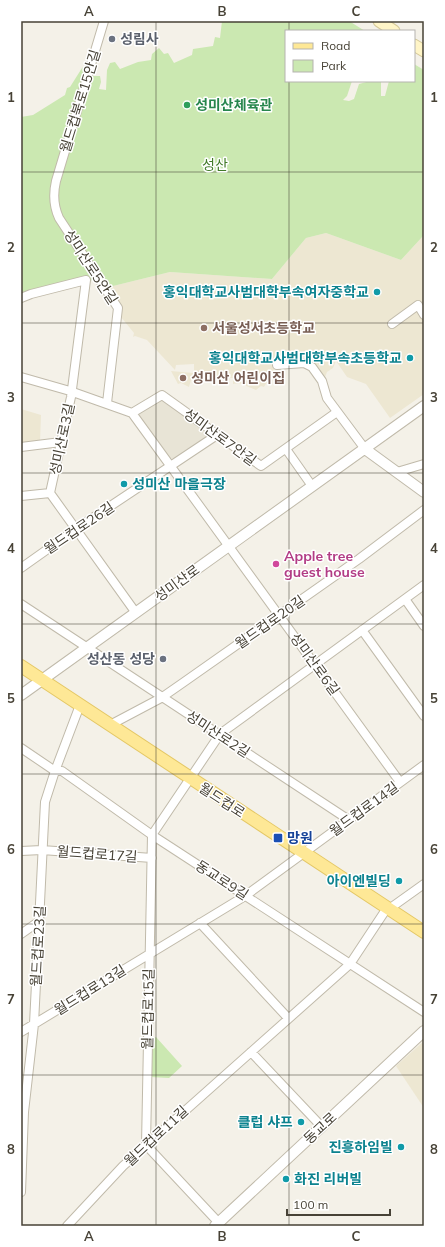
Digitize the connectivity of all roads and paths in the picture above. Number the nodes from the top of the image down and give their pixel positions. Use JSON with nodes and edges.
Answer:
{"nodes":[{"id":1,"x":104,"y":21,"type":"edge"},
{"id":2,"x":379,"y":21,"type":"edge"},
{"id":3,"x":392,"y":30,"type":"edge"},
{"id":4,"x":415,"y":46,"type":"edge"},
{"id":5,"x":424,"y":51,"type":"edge"},
{"id":6,"x":56,"y":181,"type":"joint"},
{"id":7,"x":21,"y":298,"type":"edge"},
{"id":8,"x":424,"y":315,"type":"edge"},
{"id":9,"x":392,"y":324,"type":"dead end"},
{"id":10,"x":277,"y":365,"type":"dead end"},
{"id":11,"x":21,"y":377,"type":"edge"},
{"id":12,"x":70,"y":391,"type":"junction"},
{"id":13,"x":107,"y":404,"type":"junction"},
{"id":14,"x":424,"y":406,"type":"edge"},
{"id":15,"x":337,"y":412,"type":"junction"},
{"id":16,"x":132,"y":413,"type":"junction"},
{"id":17,"x":217,"y":435,"type":"junction"},
{"id":18,"x":62,"y":442,"type":"junction"},
{"id":19,"x":21,"y":447,"type":"edge"},
{"id":20,"x":286,"y":449,"type":"junction"},
{"id":21,"x":365,"y":449,"type":"junction"},
{"id":22,"x":424,"y":464,"type":"edge"},
{"id":23,"x":170,"y":466,"type":"junction"},
{"id":24,"x":397,"y":472,"type":"junction"},
{"id":25,"x":312,"y":486,"type":"junction"},
{"id":26,"x":424,"y":492,"type":"edge"},
{"id":27,"x":50,"y":493,"type":"junction"},
{"id":28,"x":21,"y":496,"type":"edge"},
{"id":29,"x":424,"y":510,"type":"edge"},
{"id":30,"x":76,"y":529,"type":"junction"},
{"id":31,"x":228,"y":546,"type":"junction"},
{"id":32,"x":21,"y":568,"type":"edge"},
{"id":33,"x":424,"y":585,"type":"edge"},
{"id":34,"x":405,"y":600,"type":"junction"},
{"id":35,"x":21,"y":604,"type":"edge"},
{"id":36,"x":136,"y":613,"type":"junction"},
{"id":37,"x":279,"y":615,"type":"junction"},
{"id":38,"x":424,"y":626,"type":"edge"},
{"id":39,"x":362,"y":630,"type":"junction"},
{"id":40,"x":88,"y":648,"type":"junction"},
{"id":41,"x":315,"y":664,"type":"junction"},
{"id":42,"x":21,"y":666,"type":"edge"},
{"id":43,"x":42,"y":680,"type":"junction"},
{"id":44,"x":21,"y":695,"type":"edge"},
{"id":45,"x":161,"y":698,"type":"junction"},
{"id":46,"x":80,"y":705,"type":"junction"},
{"id":47,"x":424,"y":716,"type":"edge"},
{"id":48,"x":110,"y":725,"type":"junction"},
{"id":49,"x":220,"y":734,"type":"junction"},
{"id":50,"x":21,"y":748,"type":"edge"},
{"id":51,"x":424,"y":765,"type":"edge"},
{"id":52,"x":55,"y":770,"type":"junction"},
{"id":53,"x":190,"y":778,"type":"junction"},
{"id":54,"x":400,"y":782,"type":"junction"},
{"id":55,"x":349,"y":820,"type":"junction"},
{"id":56,"x":152,"y":835,"type":"junction"},
{"id":57,"x":42,"y":850,"type":"junction"},
{"id":58,"x":21,"y":851,"type":"edge"},
{"id":59,"x":303,"y":853,"type":"junction"},
{"id":60,"x":152,"y":858,"type":"junction"},
{"id":61,"x":424,"y":884,"type":"edge"},
{"id":62,"x":245,"y":896,"type":"junction"},
{"id":63,"x":388,"y":909,"type":"junction"},
{"id":64,"x":38,"y":922,"type":"junction"},
{"id":65,"x":200,"y":923,"type":"junction"},
{"id":66,"x":424,"y":932,"type":"edge"},
{"id":67,"x":21,"y":934,"type":"edge"},
{"id":68,"x":149,"y":954,"type":"junction"},
{"id":69,"x":350,"y":964,"type":"junction"},
{"id":70,"x":424,"y":1012,"type":"edge"},
{"id":71,"x":288,"y":1018,"type":"junction"},
{"id":72,"x":34,"y":1024,"type":"junction"},
{"id":73,"x":424,"y":1031,"type":"edge"},
{"id":74,"x":21,"y":1032,"type":"edge"},
{"id":75,"x":251,"y":1052,"type":"junction"},
{"id":76,"x":322,"y":1127,"type":"junction"},
{"id":77,"x":146,"y":1145,"type":"junction"},
{"id":78,"x":21,"y":1192,"type":"edge"},
{"id":79,"x":217,"y":1224,"type":"edge"},
{"id":80,"x":67,"y":1226,"type":"edge"}],
"edges":[{"from":1,"to":6,"type":"street","name":"월드컵북로15안길"},
{"from":2,"to":3,"type":"main road"},
{"from":4,"to":5,"type":"main road"},
{"from":6,"to":13,"type":"street","name":"성미산로5안길"},
{"from":7,"to":12,"type":"street","name":"성미산로3길"},
{"from":8,"to":9,"type":"street"},
{"from":10,"to":15,"type":"street"},
{"from":11,"to":12,"type":"street"},
{"from":12,"to":13,"type":"street"},
{"from":12,"to":18,"type":"street","name":"성미산로3길"},
{"from":13,"to":16,"type":"street"},
{"from":14,"to":21,"type":"street","name":"성미산로"},
{"from":15,"to":20,"type":"street","name":"성미산로7안길"},
{"from":15,"to":21,"type":"street"},
{"from":16,"to":17,"type":"street","name":"성미산로7안길"},
{"from":16,"to":23,"type":"street","name":"성미산로6길"},
{"from":17,"to":20,"type":"street","name":"성미산로7안길"},
{"from":17,"to":23,"type":"street","name":"월드컵로26길"},
{"from":18,"to":19,"type":"street"},
{"from":18,"to":27,"type":"street","name":"성미산로3길"},
{"from":20,"to":25,"type":"street"},
{"from":21,"to":24,"type":"street"},
{"from":21,"to":25,"type":"street","name":"성미산로"},
{"from":22,"to":24,"type":"street"},
{"from":23,"to":30,"type":"street","name":"월드컵로26길"},
{"from":23,"to":31,"type":"street","name":"성미산로6길"},
{"from":24,"to":26,"type":"street"},
{"from":25,"to":31,"type":"street","name":"성미산로"},
{"from":27,"to":28,"type":"street"},
{"from":27,"to":30,"type":"street","name":"성미산로3길"},
{"from":29,"to":37,"type":"street","name":"월드컵로20길"},
{"from":30,"to":32,"type":"street","name":"월드컵로26길"},
{"from":30,"to":36,"type":"street","name":"성미산로3길"},
{"from":31,"to":36,"type":"street","name":"성미산로"},
{"from":31,"to":37,"type":"street","name":"성미산로6길"},
{"from":33,"to":34,"type":"street"},
{"from":34,"to":38,"type":"street"},
{"from":34,"to":39,"type":"street"},
{"from":35,"to":40,"type":"street","name":"성미산로2길"},
{"from":36,"to":40,"type":"street","name":"성미산로"},
{"from":37,"to":41,"type":"street","name":"성미산로6길"},
{"from":37,"to":45,"type":"street","name":"월드컵로20길"},
{"from":39,"to":41,"type":"street"},
{"from":39,"to":47,"type":"street"},
{"from":40,"to":43,"type":"street","name":"성미산로"},
{"from":40,"to":45,"type":"street","name":"성미산로2길"},
{"from":41,"to":49,"type":"street"},
{"from":41,"to":54,"type":"street","name":"성미산로6길"},
{"from":42,"to":43,"type":"main road","name":"월드컵로"},
{"from":43,"to":44,"type":"street","name":"성미산로"},
{"from":43,"to":46,"type":"main road","name":"월드컵로"},
{"from":45,"to":48,"type":"street","name":"월드컵로20길"},
{"from":45,"to":49,"type":"street","name":"성미산로2길"},
{"from":46,"to":48,"type":"main road","name":"월드컵로"},
{"from":46,"to":52,"type":"street","name":"월드컵로23길"},
{"from":48,"to":53,"type":"main road","name":"월드컵로"},
{"from":49,"to":53,"type":"street"},
{"from":49,"to":55,"type":"street","name":"성미산로2길"},
{"from":50,"to":52,"type":"street","name":"동교로9길"},
{"from":51,"to":54,"type":"street","name":"월드컵로14길"},
{"from":52,"to":56,"type":"street","name":"동교로9길"},
{"from":52,"to":57,"type":"street","name":"월드컵로23길"},
{"from":53,"to":56,"type":"street"},
{"from":53,"to":59,"type":"main road","name":"월드컵로"},
{"from":54,"to":55,"type":"street","name":"월드컵로14길"},
{"from":55,"to":59,"type":"street","name":"월드컵로14길"},
{"from":56,"to":60,"type":"street","name":"월드컵로15길"},
{"from":56,"to":62,"type":"street","name":"동교로9길"},
{"from":57,"to":58,"type":"street","name":"월드컵로17길"},
{"from":57,"to":60,"type":"street","name":"월드컵로17길"},
{"from":57,"to":64,"type":"street","name":"월드컵로23길"},
{"from":59,"to":62,"type":"street","name":"월드컵로13길"},
{"from":59,"to":63,"type":"main road","name":"월드컵로"},
{"from":60,"to":68,"type":"street","name":"월드컵로15길"},
{"from":61,"to":63,"type":"street"},
{"from":62,"to":65,"type":"street","name":"월드컵로13길"},
{"from":62,"to":69,"type":"street","name":"동교로9길"},
{"from":63,"to":66,"type":"main road","name":"월드컵로"},
{"from":63,"to":69,"type":"street","name":"월드컵로11길"},
{"from":64,"to":67,"type":"street"},
{"from":64,"to":72,"type":"street","name":"월드컵로23길"},
{"from":65,"to":68,"type":"street","name":"월드컵로13길"},
{"from":65,"to":71,"type":"street"},
{"from":68,"to":72,"type":"street","name":"월드컵로13길"},
{"from":68,"to":77,"type":"street","name":"월드컵로15길"},
{"from":69,"to":70,"type":"street","name":"동교로9길"},
{"from":69,"to":71,"type":"street","name":"월드컵로11길"},
{"from":71,"to":75,"type":"street","name":"월드컵로11길"},
{"from":72,"to":74,"type":"street","name":"월드컵로13길"},
{"from":72,"to":78,"type":"street","name":"월드컵로23길"},
{"from":73,"to":76,"type":"street","name":"동교로"},
{"from":75,"to":76,"type":"street"},
{"from":75,"to":77,"type":"street","name":"월드컵로11길"},
{"from":76,"to":79,"type":"street","name":"동교로"},
{"from":77,"to":79,"type":"street"},
{"from":77,"to":80,"type":"street","name":"월드컵로11길"}]}
